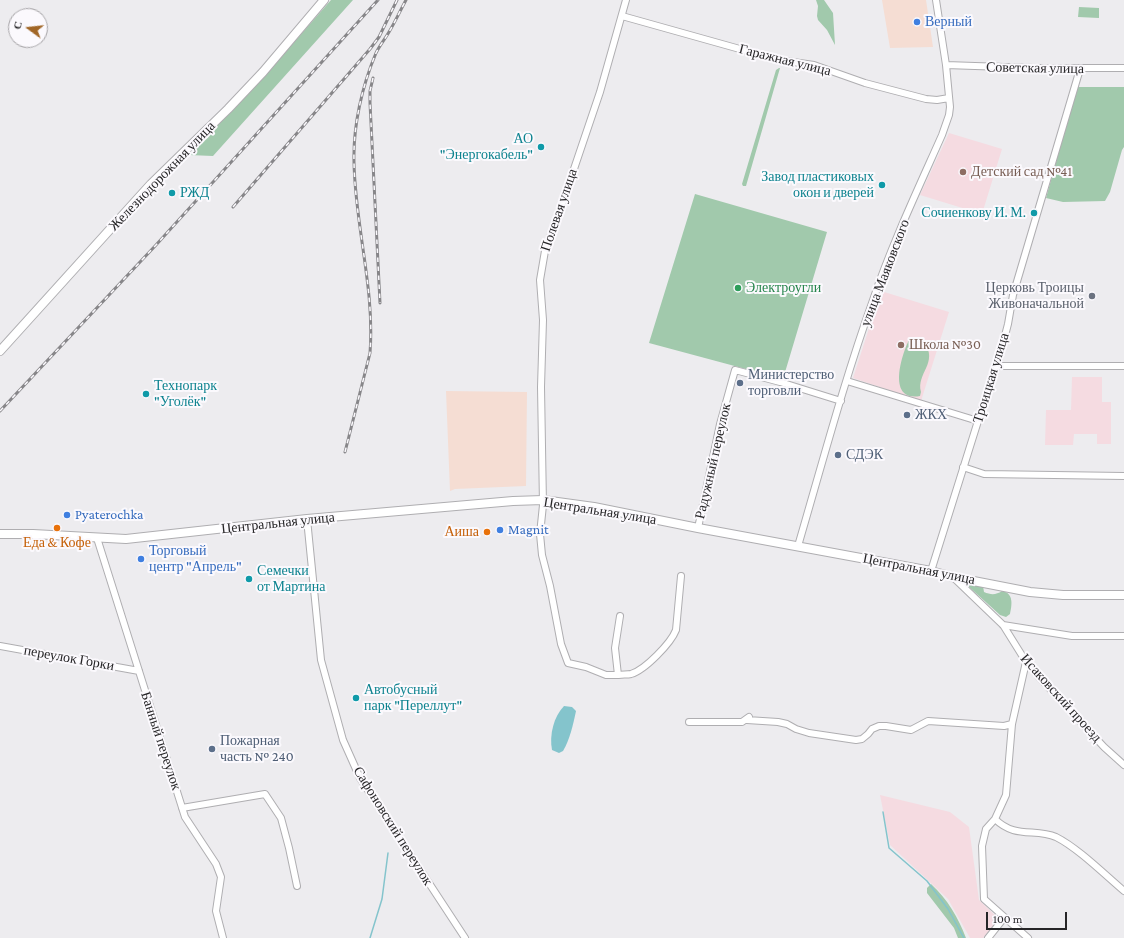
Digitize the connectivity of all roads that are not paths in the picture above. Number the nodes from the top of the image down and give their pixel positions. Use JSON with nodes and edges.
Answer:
{"nodes":[{"id":1,"x":324,"y":0,"type":"edge"},
{"id":2,"x":626,"y":0,"type":"edge"},
{"id":3,"x":936,"y":0,"type":"edge"},
{"id":4,"x":622,"y":16,"type":"junction"},
{"id":5,"x":946,"y":66,"type":"junction"},
{"id":6,"x":1124,"y":68,"type":"edge"},
{"id":7,"x":1080,"y":69,"type":"junction"},
{"id":8,"x":949,"y":98,"type":"junction"},
{"id":9,"x":0,"y":350,"type":"edge"},
{"id":10,"x":997,"y":366,"type":"junction"},
{"id":11,"x":1124,"y":366,"type":"edge"},
{"id":12,"x":847,"y":381,"type":"junction"},
{"id":13,"x":841,"y":401,"type":"junction"},
{"id":14,"x":978,"y":421,"type":"junction"},
{"id":15,"x":963,"y":467,"type":"junction"},
{"id":16,"x":1124,"y":476,"type":"edge"},
{"id":17,"x":543,"y":500,"type":"junction"},
{"id":18,"x":307,"y":519,"type":"junction"},
{"id":19,"x":698,"y":528,"type":"junction"},
{"id":20,"x":0,"y":534,"type":"edge"},
{"id":21,"x":97,"y":538,"type":"junction"},
{"id":22,"x":798,"y":546,"type":"junction"},
{"id":23,"x":931,"y":571,"type":"junction"},
{"id":24,"x":681,"y":576,"type":"dead end"},
{"id":25,"x":953,"y":577,"type":"junction"},
{"id":26,"x":1124,"y":595,"type":"edge"},
{"id":27,"x":620,"y":616,"type":"dead end"},
{"id":28,"x":1003,"y":625,"type":"junction"},
{"id":29,"x":1124,"y":636,"type":"edge"},
{"id":30,"x":0,"y":646,"type":"edge"},
{"id":31,"x":1026,"y":662,"type":"junction"},
{"id":32,"x":139,"y":671,"type":"junction"},
{"id":33,"x":618,"y":675,"type":"junction"},
{"id":34,"x":690,"y":722,"type":"dead end"},
{"id":35,"x":1012,"y":724,"type":"junction"},
{"id":36,"x":1124,"y":765,"type":"edge"},
{"id":37,"x":182,"y":808,"type":"junction"},
{"id":38,"x":995,"y":819,"type":"junction"},
{"id":39,"x":297,"y":886,"type":"dead end"},
{"id":40,"x":1124,"y":891,"type":"edge"},
{"id":41,"x":1004,"y":918,"type":"junction"},
{"id":42,"x":223,"y":938,"type":"edge"},
{"id":43,"x":465,"y":938,"type":"edge"},
{"id":44,"x":988,"y":938,"type":"edge"},
{"id":45,"x":1028,"y":938,"type":"edge"}],
"edges":[{"from":1,"to":9,"type":"main road","name":"Железнодорожная улица"},
{"from":2,"to":4,"type":"street","name":"Полевая улица"},
{"from":3,"to":5,"type":"street","name":"улица Маяковского"},
{"from":4,"to":8,"type":"street","name":"Гаражная улица"},
{"from":4,"to":17,"type":"street","name":"Полевая улица"},
{"from":5,"to":7,"type":"street","name":"Советская улица"},
{"from":5,"to":8,"type":"street","name":"улица Маяковского"},
{"from":6,"to":7,"type":"street","name":"Советская улица"},
{"from":7,"to":10,"type":"street","name":"Троицкая улица"},
{"from":8,"to":12,"type":"street","name":"улица Маяковского"},
{"from":10,"to":11,"type":"street"},
{"from":10,"to":14,"type":"street","name":"Троицкая улица"},
{"from":12,"to":13,"type":"street","name":"улица Маяковского"},
{"from":12,"to":14,"type":"street"},
{"from":13,"to":19,"type":"street","name":"Радужный переулок"},
{"from":13,"to":22,"type":"street","name":"улица Маяковского"},
{"from":14,"to":15,"type":"street","name":"Троицкая улица"},
{"from":15,"to":16,"type":"street"},
{"from":15,"to":23,"type":"street","name":"Троицкая улица"},
{"from":17,"to":18,"type":"main road","name":"Центральная улица"},
{"from":17,"to":19,"type":"main road","name":"Центральная улица"},
{"from":17,"to":33,"type":"street","name":"Полевая улица"},
{"from":18,"to":21,"type":"main road","name":"Центральная улица"},
{"from":18,"to":43,"type":"street","name":"Сафоновский переулок"},
{"from":19,"to":22,"type":"main road","name":"Центральная улица"},
{"from":20,"to":21,"type":"main road","name":"Центральная улица"},
{"from":21,"to":32,"type":"street","name":"Банный переулок"},
{"from":22,"to":23,"type":"main road","name":"Центральная улица"},
{"from":23,"to":25,"type":"main road","name":"Центральная улица"},
{"from":24,"to":33,"type":"street"},
{"from":25,"to":26,"type":"main road","name":"Центральная улица"},
{"from":25,"to":28,"type":"street","name":"Исаковский проезд"},
{"from":27,"to":33,"type":"street"},
{"from":28,"to":29,"type":"street"},
{"from":28,"to":31,"type":"street","name":"Исаковский проезд"},
{"from":30,"to":32,"type":"street","name":"переулок Горки"},
{"from":31,"to":35,"type":"street"},
{"from":31,"to":36,"type":"street","name":"Исаковский проезд"},
{"from":32,"to":37,"type":"street","name":"Банный переулок"},
{"from":34,"to":35,"type":"street"},
{"from":35,"to":38,"type":"street"},
{"from":37,"to":39,"type":"street"},
{"from":37,"to":42,"type":"street","name":"Банный переулок"},
{"from":38,"to":40,"type":"street"},
{"from":38,"to":41,"type":"street"},
{"from":41,"to":44,"type":"street"},
{"from":41,"to":45,"type":"street"}]}
